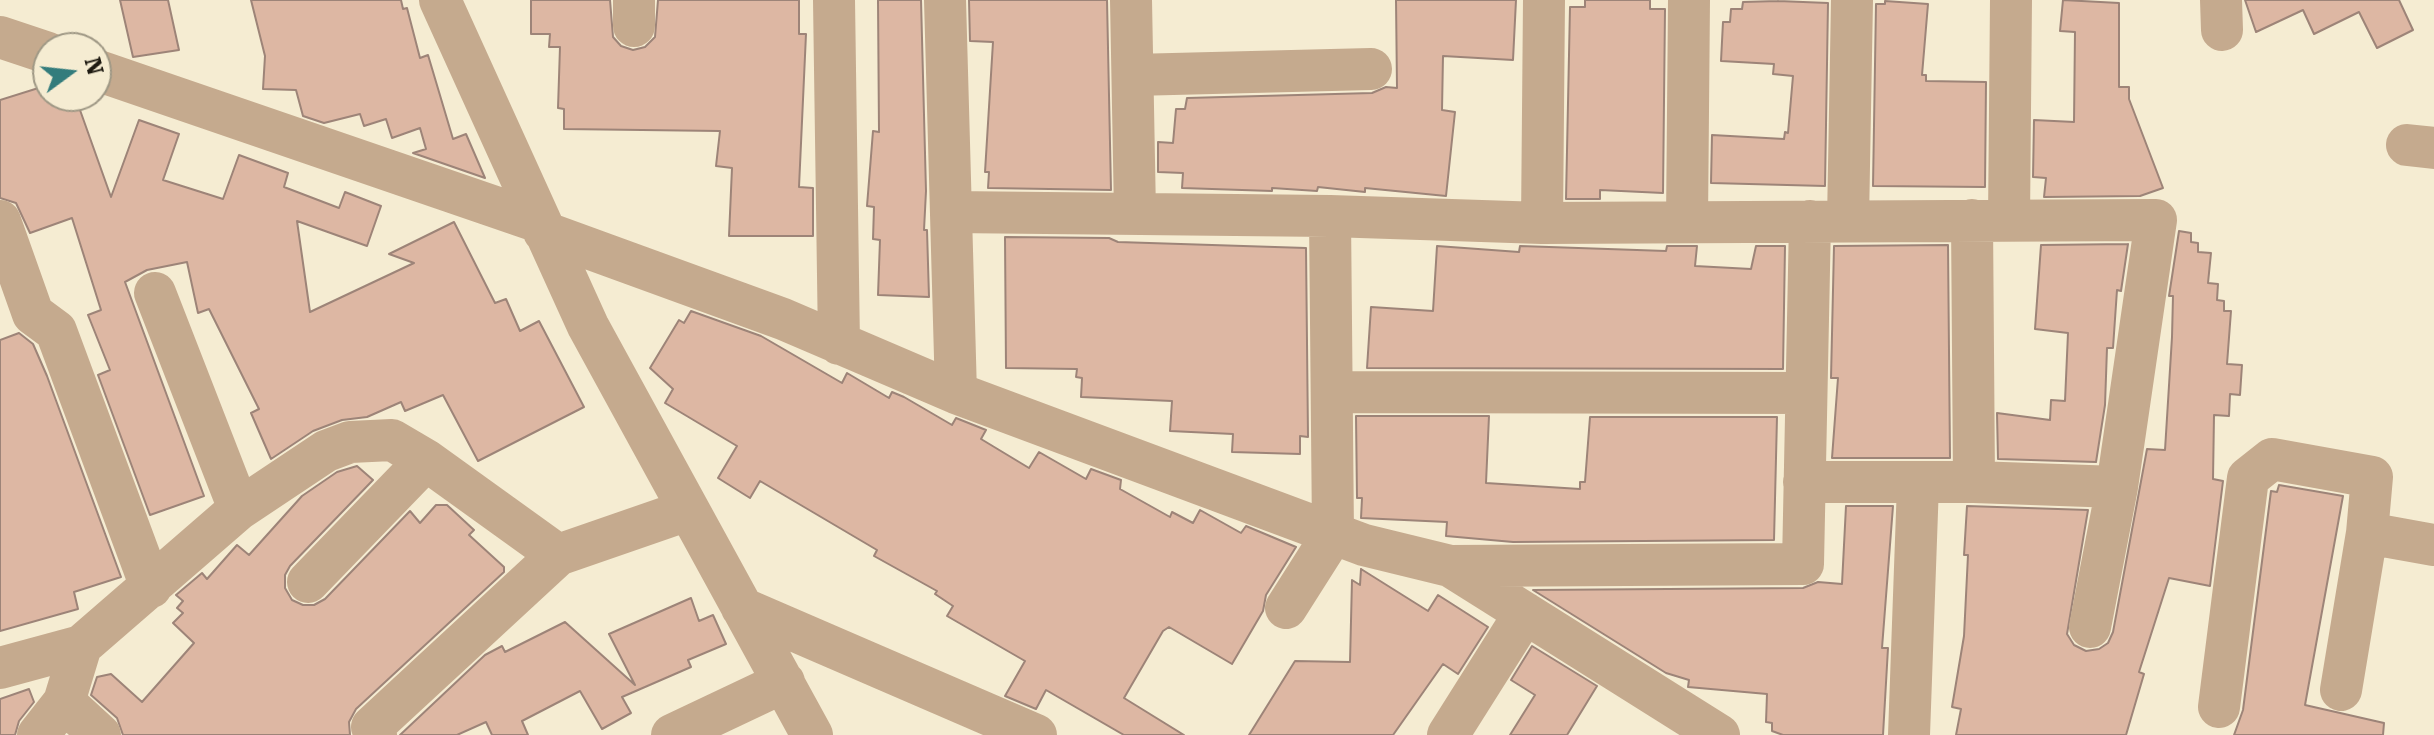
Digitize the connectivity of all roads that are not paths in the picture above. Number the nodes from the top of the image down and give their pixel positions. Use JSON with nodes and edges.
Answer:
{"nodes":[{"id":1,"x":440,"y":0,"type":"edge"},
{"id":2,"x":834,"y":0,"type":"edge"},
{"id":3,"x":945,"y":0,"type":"edge"},
{"id":4,"x":1131,"y":0,"type":"edge"},
{"id":5,"x":1544,"y":0,"type":"edge"},
{"id":6,"x":1689,"y":0,"type":"edge"},
{"id":7,"x":1852,"y":0,"type":"edge"},
{"id":8,"x":2011,"y":0,"type":"edge"},
{"id":9,"x":0,"y":37,"type":"edge"},
{"id":10,"x":32,"y":48,"type":"edge"},
{"id":11,"x":1371,"y":69,"type":"dead end"},
{"id":12,"x":1133,"y":75,"type":"junction"},
{"id":13,"x":112,"y":76,"type":"edge"},
{"id":14,"x":951,"y":212,"type":"junction"},
{"id":15,"x":1135,"y":213,"type":"junction"},
{"id":16,"x":1330,"y":216,"type":"junction"},
{"id":17,"x":1991,"y":220,"type":"junction"},
{"id":18,"x":0,"y":221,"type":"edge"},
{"id":19,"x":1829,"y":221,"type":"junction"},
{"id":20,"x":1687,"y":222,"type":"junction"},
{"id":21,"x":1542,"y":223,"type":"junction"},
{"id":22,"x":542,"y":227,"type":"junction"},
{"id":23,"x":155,"y":293,"type":"dead end"},
{"id":24,"x":839,"y":344,"type":"junction"},
{"id":25,"x":1333,"y":392,"type":"junction"},
{"id":26,"x":956,"y":393,"type":"junction"},
{"id":27,"x":1806,"y":393,"type":"junction"},
{"id":28,"x":426,"y":460,"type":"junction"},
{"id":29,"x":1804,"y":482,"type":"junction"},
{"id":30,"x":1974,"y":482,"type":"junction"},
{"id":31,"x":1918,"y":484,"type":"junction"},
{"id":32,"x":2117,"y":487,"type":"junction"},
{"id":33,"x":239,"y":509,"type":"junction"},
{"id":34,"x":688,"y":510,"type":"junction"},
{"id":35,"x":2367,"y":533,"type":"junction"},
{"id":36,"x":1333,"y":534,"type":"junction"},
{"id":37,"x":2434,"y":545,"type":"edge"},
{"id":38,"x":558,"y":555,"type":"junction"},
{"id":39,"x":1450,"y":566,"type":"junction"},
{"id":40,"x":308,"y":582,"type":"dead end"},
{"id":41,"x":151,"y":587,"type":"junction"},
{"id":42,"x":742,"y":608,"type":"junction"},
{"id":43,"x":1286,"y":608,"type":"dead end"},
{"id":44,"x":1525,"y":613,"type":"junction"},
{"id":45,"x":2090,"y":627,"type":"dead end"},
{"id":46,"x":81,"y":646,"type":"junction"},
{"id":47,"x":0,"y":668,"type":"edge"},
{"id":48,"x":784,"y":682,"type":"junction"},
{"id":49,"x":2341,"y":690,"type":"dead end"},
{"id":50,"x":64,"y":702,"type":"junction"},
{"id":51,"x":2219,"y":707,"type":"dead end"},
{"id":52,"x":1712,"y":733,"type":"edge"},
{"id":53,"x":38,"y":735,"type":"edge"},
{"id":54,"x":100,"y":735,"type":"edge"},
{"id":55,"x":376,"y":735,"type":"edge"},
{"id":56,"x":672,"y":735,"type":"edge"},
{"id":57,"x":812,"y":735,"type":"edge"},
{"id":58,"x":1036,"y":735,"type":"edge"},
{"id":59,"x":1448,"y":735,"type":"edge"},
{"id":60,"x":1909,"y":735,"type":"edge"}],
"edges":[{"from":1,"to":22,"type":"street"},
{"from":2,"to":24,"type":"street"},
{"from":3,"to":14,"type":"street"},
{"from":4,"to":12,"type":"street"},
{"from":5,"to":21,"type":"street"},
{"from":6,"to":20,"type":"street"},
{"from":7,"to":19,"type":"street"},
{"from":8,"to":17,"type":"street"},
{"from":9,"to":10,"type":"street"},
{"from":11,"to":12,"type":"street"},
{"from":12,"to":15,"type":"street"},
{"from":13,"to":22,"type":"street"},
{"from":14,"to":15,"type":"street"},
{"from":14,"to":26,"type":"street"},
{"from":15,"to":16,"type":"street"},
{"from":16,"to":21,"type":"street"},
{"from":16,"to":25,"type":"street"},
{"from":17,"to":19,"type":"street"},
{"from":17,"to":30,"type":"street"},
{"from":17,"to":32,"type":"street"},
{"from":18,"to":41,"type":"street"},
{"from":19,"to":20,"type":"street"},
{"from":19,"to":27,"type":"street"},
{"from":20,"to":21,"type":"street"},
{"from":22,"to":24,"type":"street"},
{"from":22,"to":34,"type":"street"},
{"from":23,"to":33,"type":"street"},
{"from":24,"to":26,"type":"street"},
{"from":25,"to":27,"type":"street"},
{"from":25,"to":36,"type":"street"},
{"from":26,"to":36,"type":"street"},
{"from":27,"to":29,"type":"street"},
{"from":28,"to":33,"type":"street"},
{"from":28,"to":38,"type":"street"},
{"from":28,"to":40,"type":"street"},
{"from":29,"to":31,"type":"street"},
{"from":29,"to":39,"type":"street"},
{"from":30,"to":31,"type":"street"},
{"from":30,"to":32,"type":"street"},
{"from":31,"to":60,"type":"street"},
{"from":32,"to":45,"type":"street"},
{"from":33,"to":41,"type":"street"},
{"from":34,"to":38,"type":"street"},
{"from":34,"to":42,"type":"street"},
{"from":35,"to":37,"type":"street"},
{"from":35,"to":49,"type":"street"},
{"from":35,"to":51,"type":"street"},
{"from":36,"to":39,"type":"street"},
{"from":36,"to":43,"type":"street"},
{"from":38,"to":55,"type":"street"},
{"from":39,"to":44,"type":"street"},
{"from":41,"to":46,"type":"street"},
{"from":42,"to":48,"type":"street"},
{"from":42,"to":58,"type":"street"},
{"from":44,"to":52,"type":"street"},
{"from":44,"to":59,"type":"street"},
{"from":46,"to":47,"type":"street"},
{"from":46,"to":50,"type":"street"},
{"from":48,"to":56,"type":"street"},
{"from":48,"to":57,"type":"street"},
{"from":50,"to":53,"type":"street"},
{"from":50,"to":54,"type":"street"}]}
